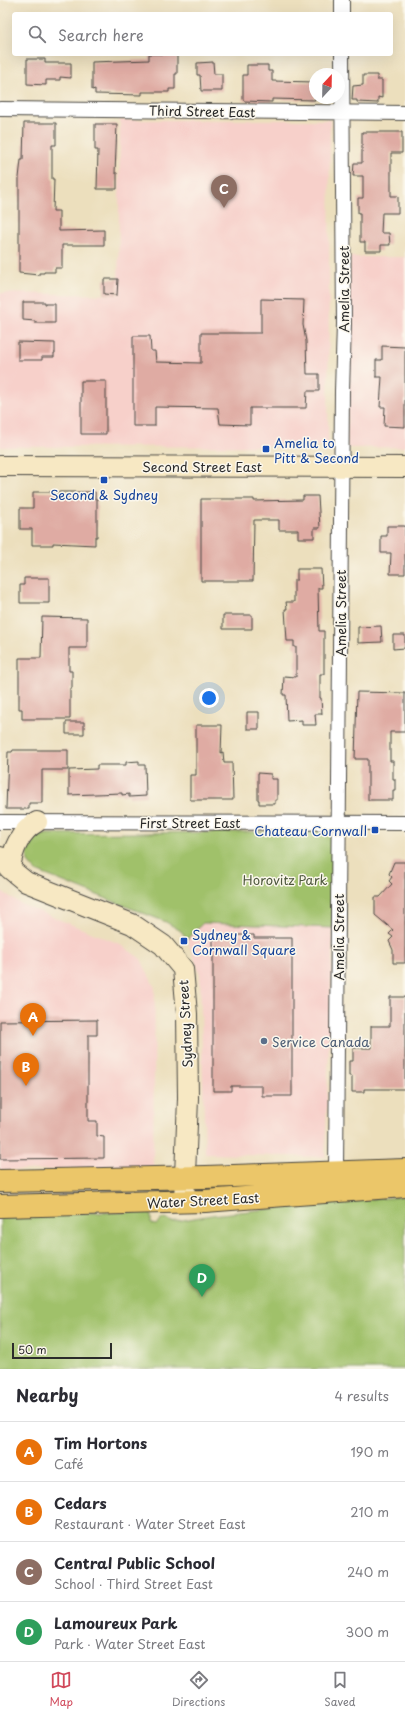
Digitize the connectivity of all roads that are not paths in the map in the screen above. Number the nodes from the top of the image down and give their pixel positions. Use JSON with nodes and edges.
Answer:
{"nodes":[{"id":1,"x":342,"y":0,"type":"edge"},
{"id":2,"x":342,"y":12,"type":"edge"},
{"id":3,"x":342,"y":56,"type":"edge"},
{"id":4,"x":0,"y":109,"type":"edge"},
{"id":5,"x":343,"y":113,"type":"junction"},
{"id":6,"x":405,"y":113,"type":"edge"},
{"id":7,"x":0,"y":466,"type":"edge"},
{"id":8,"x":341,"y":466,"type":"junction"},
{"id":9,"x":405,"y":467,"type":"edge"},
{"id":10,"x":0,"y":822,"type":"edge"},
{"id":11,"x":37,"y":822,"type":"junction"},
{"id":12,"x":339,"y":822,"type":"junction"},
{"id":13,"x":405,"y":823,"type":"edge"},
{"id":14,"x":5,"y":863,"type":"edge"},
{"id":15,"x":405,"y":1170,"type":"edge"},
{"id":16,"x":336,"y":1172,"type":"junction"},
{"id":17,"x":184,"y":1178,"type":"junction"},
{"id":18,"x":0,"y":1182,"type":"edge"},
{"id":19,"x":405,"y":1186,"type":"edge"},
{"id":20,"x":184,"y":1202,"type":"junction"},
{"id":21,"x":0,"y":1206,"type":"edge"}],
"edges":[{"from":1,"to":2,"type":"street"},
{"from":3,"to":5,"type":"street","name":"Amelia Street"},
{"from":4,"to":5,"type":"street","name":"Third Street East"},
{"from":5,"to":6,"type":"street","name":"Third Street East"},
{"from":5,"to":8,"type":"street","name":"Amelia Street"},
{"from":7,"to":8,"type":"street","name":"Second Street East"},
{"from":8,"to":9,"type":"street","name":"Second Street East"},
{"from":8,"to":12,"type":"street","name":"Amelia Street"},
{"from":10,"to":11,"type":"street","name":"First Street East"},
{"from":11,"to":12,"type":"street","name":"First Street East"},
{"from":11,"to":14,"type":"street"},
{"from":12,"to":13,"type":"street","name":"First Street East"},
{"from":12,"to":16,"type":"street","name":"Amelia Street"},
{"from":14,"to":17,"type":"street","name":"Sydney Street"},
{"from":15,"to":16,"type":"main road","name":"Water Street East"},
{"from":16,"to":17,"type":"main road","name":"Water Street East"},
{"from":17,"to":18,"type":"main road","name":"Water Street East"},
{"from":17,"to":20,"type":"street","name":"Sydney Street"},
{"from":19,"to":20,"type":"main road","name":"Water Street East"},
{"from":20,"to":21,"type":"main road","name":"Water Street East"}]}
